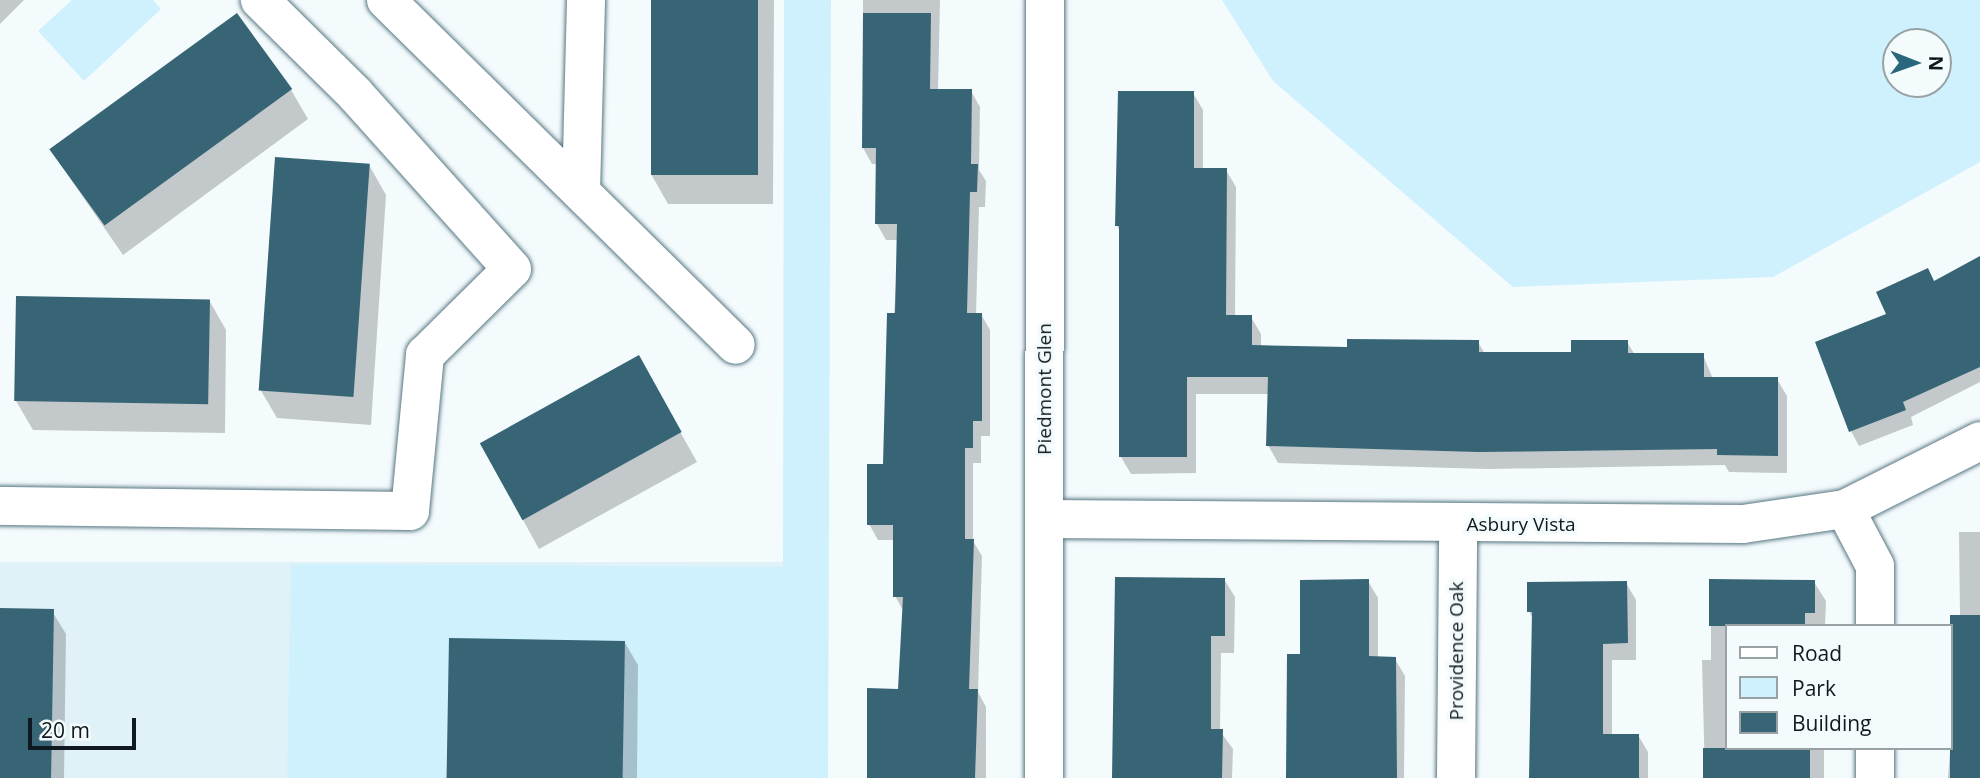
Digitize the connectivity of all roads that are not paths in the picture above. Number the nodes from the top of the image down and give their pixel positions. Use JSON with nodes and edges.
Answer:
{"nodes":[{"id":1,"x":260,"y":0,"type":"edge"},
{"id":2,"x":386,"y":0,"type":"edge"},
{"id":3,"x":586,"y":0,"type":"edge"},
{"id":4,"x":1045,"y":0,"type":"edge"},
{"id":5,"x":582,"y":192,"type":"junction"},
{"id":6,"x":736,"y":345,"type":"dead end"},
{"id":7,"x":1980,"y":441,"type":"edge"},
{"id":8,"x":0,"y":506,"type":"edge"},
{"id":9,"x":1845,"y":509,"type":"junction"},
{"id":10,"x":1045,"y":519,"type":"junction"},
{"id":11,"x":1458,"y":525,"type":"junction"},
{"id":12,"x":1875,"y":624,"type":"edge"},
{"id":13,"x":1875,"y":750,"type":"edge"},
{"id":14,"x":1044,"y":778,"type":"edge"},
{"id":15,"x":1456,"y":778,"type":"edge"},
{"id":16,"x":1875,"y":778,"type":"edge"}],
"edges":[{"from":1,"to":8,"type":"street"},
{"from":2,"to":5,"type":"street"},
{"from":3,"to":5,"type":"street"},
{"from":4,"to":10,"type":"street","name":"Piedmont Glen"},
{"from":5,"to":6,"type":"street"},
{"from":7,"to":9,"type":"street","name":"Asbury Vista"},
{"from":9,"to":11,"type":"street","name":"Asbury Vista"},
{"from":9,"to":12,"type":"street"},
{"from":10,"to":11,"type":"street","name":"Asbury Vista"},
{"from":10,"to":14,"type":"street","name":"Piedmont Glen"},
{"from":11,"to":15,"type":"street","name":"Providence Oak"},
{"from":13,"to":16,"type":"street"}]}
